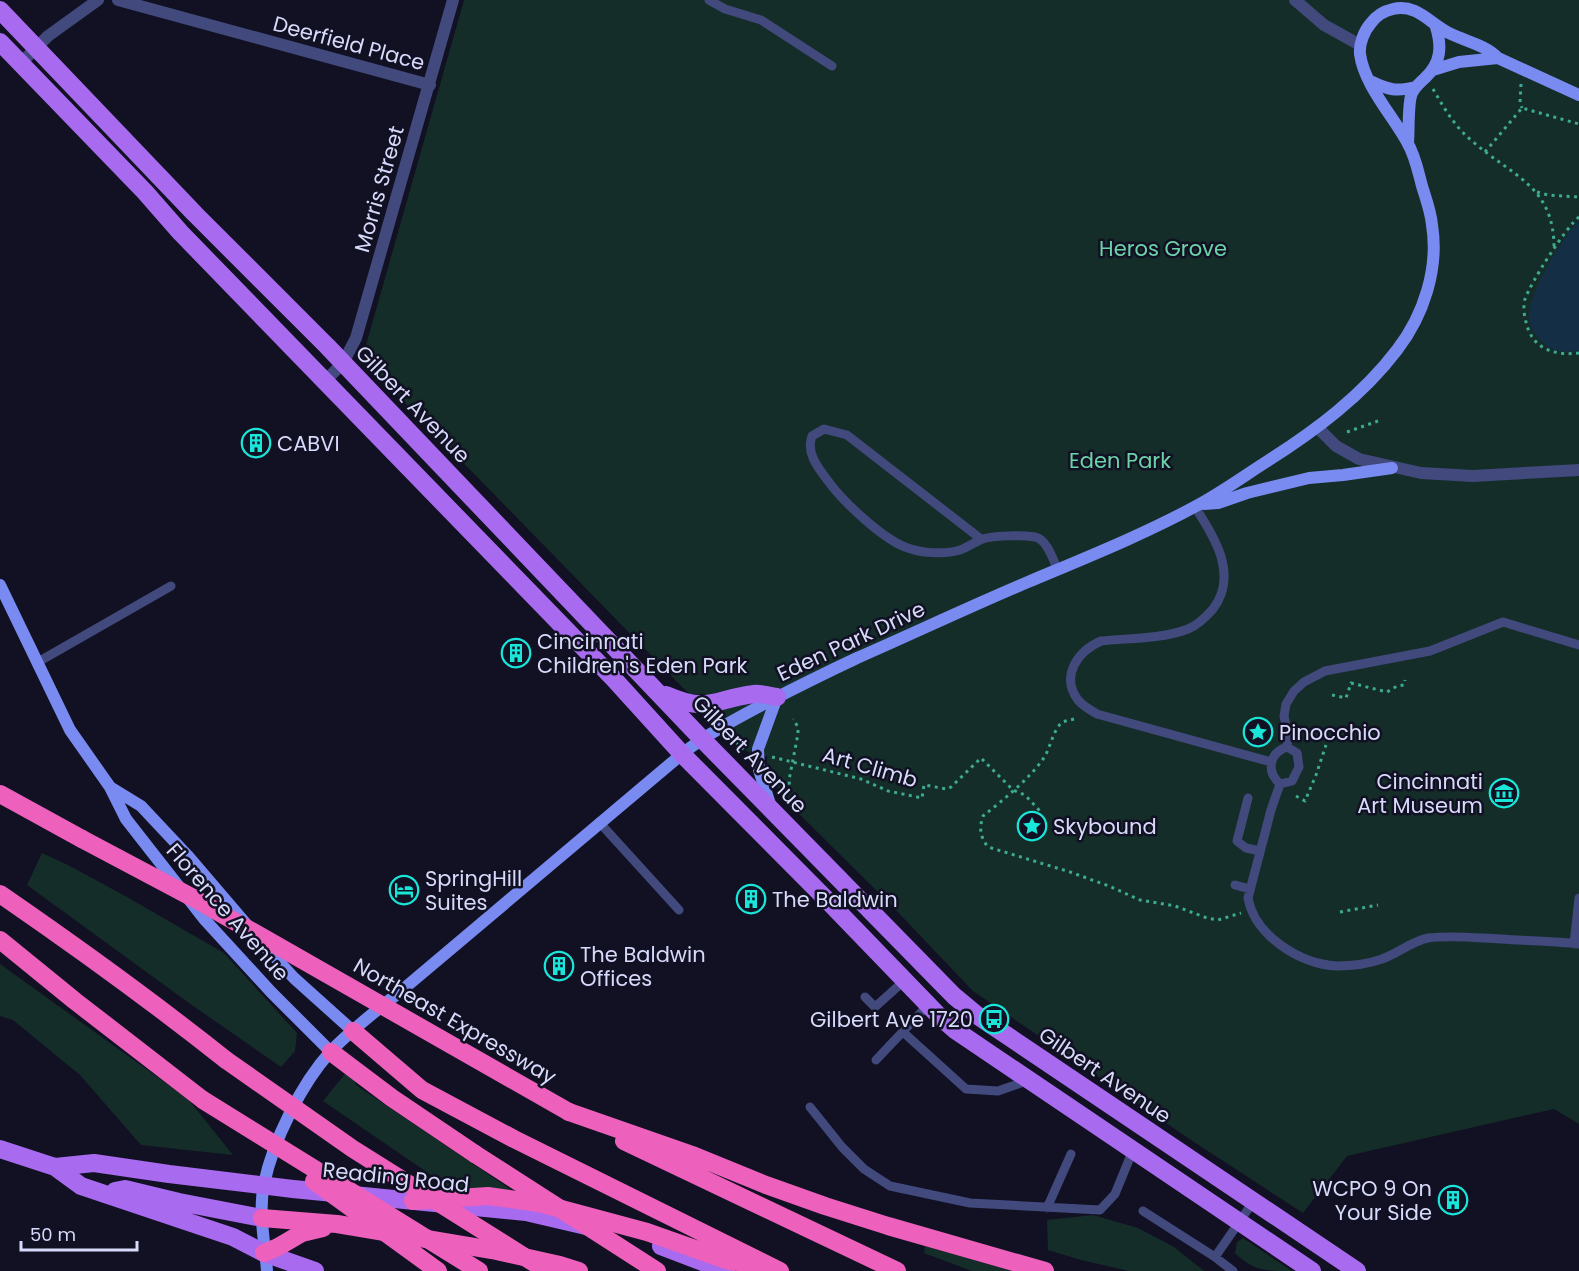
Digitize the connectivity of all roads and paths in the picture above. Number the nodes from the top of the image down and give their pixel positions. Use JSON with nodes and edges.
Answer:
{"nodes":[{"id":1,"x":98,"y":0,"type":"edge"},
{"id":2,"x":118,"y":0,"type":"edge"},
{"id":3,"x":453,"y":0,"type":"edge"},
{"id":4,"x":709,"y":0,"type":"edge"},
{"id":5,"x":1296,"y":0,"type":"edge"},
{"id":6,"x":1395,"y":4,"type":"edge"},
{"id":7,"x":0,"y":10,"type":"edge"},
{"id":8,"x":1436,"y":27,"type":"junction"},
{"id":9,"x":0,"y":42,"type":"edge"},
{"id":10,"x":1360,"y":45,"type":"junction"},
{"id":11,"x":37,"y":47,"type":"junction"},
{"id":12,"x":1498,"y":58,"type":"junction"},
{"id":13,"x":20,"y":64,"type":"junction"},
{"id":14,"x":832,"y":66,"type":"dead end"},
{"id":15,"x":1433,"y":70,"type":"junction"},
{"id":16,"x":1520,"y":79,"type":"dead end"},
{"id":17,"x":1370,"y":81,"type":"junction"},
{"id":18,"x":429,"y":86,"type":"junction"},
{"id":19,"x":1416,"y":87,"type":"junction"},
{"id":20,"x":1433,"y":89,"type":"dead end"},
{"id":21,"x":1579,"y":95,"type":"edge"},
{"id":22,"x":1522,"y":108,"type":"junction"},
{"id":23,"x":1579,"y":124,"type":"edge"},
{"id":24,"x":1408,"y":142,"type":"junction"},
{"id":25,"x":1485,"y":153,"type":"junction"},
{"id":26,"x":1536,"y":191,"type":"junction"},
{"id":27,"x":1579,"y":197,"type":"edge"},
{"id":28,"x":1579,"y":217,"type":"edge"},
{"id":29,"x":1554,"y":250,"type":"junction"},
{"id":30,"x":1579,"y":353,"type":"edge"},
{"id":31,"x":343,"y":363,"type":"junction"},
{"id":32,"x":326,"y":380,"type":"junction"},
{"id":33,"x":1378,"y":421,"type":"dead end"},
{"id":34,"x":1317,"y":427,"type":"junction"},
{"id":35,"x":1347,"y":432,"type":"dead end"},
{"id":36,"x":1392,"y":468,"type":"junction"},
{"id":37,"x":1579,"y":470,"type":"edge"},
{"id":38,"x":1198,"y":505,"type":"junction"},
{"id":39,"x":981,"y":539,"type":"junction"},
{"id":40,"x":1058,"y":570,"type":"junction"},
{"id":41,"x":0,"y":585,"type":"edge"},
{"id":42,"x":171,"y":586,"type":"dead end"},
{"id":43,"x":1579,"y":645,"type":"edge"},
{"id":44,"x":38,"y":662,"type":"junction"},
{"id":45,"x":1405,"y":680,"type":"dead end"},
{"id":46,"x":659,"y":693,"type":"junction"},
{"id":47,"x":1332,"y":695,"type":"dead end"},
{"id":48,"x":777,"y":697,"type":"junction"},
{"id":49,"x":793,"y":719,"type":"dead end"},
{"id":50,"x":1074,"y":719,"type":"dead end"},
{"id":51,"x":701,"y":738,"type":"junction"},
{"id":52,"x":1326,"y":745,"type":"dead end"},
{"id":53,"x":1287,"y":747,"type":"junction"},
{"id":54,"x":682,"y":754,"type":"junction"},
{"id":55,"x":768,"y":756,"type":"dead end"},
{"id":56,"x":792,"y":761,"type":"junction"},
{"id":57,"x":1271,"y":762,"type":"junction"},
{"id":58,"x":1280,"y":784,"type":"junction"},
{"id":59,"x":110,"y":787,"type":"junction"},
{"id":60,"x":1012,"y":790,"type":"junction"},
{"id":61,"x":0,"y":794,"type":"edge"},
{"id":62,"x":1296,"y":796,"type":"dead end"},
{"id":63,"x":1248,"y":798,"type":"dead end"},
{"id":64,"x":791,"y":807,"type":"dead end"},
{"id":65,"x":771,"y":809,"type":"junction"},
{"id":66,"x":1040,"y":811,"type":"dead end"},
{"id":67,"x":599,"y":822,"type":"junction"},
{"id":68,"x":1260,"y":851,"type":"junction"},
{"id":69,"x":1235,"y":885,"type":"dead end"},
{"id":70,"x":1250,"y":889,"type":"junction"},
{"id":71,"x":0,"y":894,"type":"edge"},
{"id":72,"x":1579,"y":898,"type":"edge"},
{"id":73,"x":1378,"y":905,"type":"dead end"},
{"id":74,"x":679,"y":910,"type":"dead end"},
{"id":75,"x":1340,"y":912,"type":"dead end"},
{"id":76,"x":1241,"y":914,"type":"dead end"},
{"id":77,"x":0,"y":940,"type":"edge"},
{"id":78,"x":1576,"y":944,"type":"edge"},
{"id":79,"x":918,"y":980,"type":"junction"},
{"id":80,"x":865,"y":997,"type":"dead end"},
{"id":81,"x":928,"y":1005,"type":"junction"},
{"id":82,"x":353,"y":1031,"type":"junction"},
{"id":83,"x":903,"y":1032,"type":"junction"},
{"id":84,"x":331,"y":1052,"type":"junction"},
{"id":85,"x":876,"y":1060,"type":"dead end"},
{"id":86,"x":1029,"y":1080,"type":"junction"},
{"id":87,"x":203,"y":1100,"type":"junction"},
{"id":88,"x":810,"y":1107,"type":"dead end"},
{"id":89,"x":569,"y":1112,"type":"junction"},
{"id":90,"x":0,"y":1149,"type":"edge"},
{"id":91,"x":1133,"y":1150,"type":"junction"},
{"id":92,"x":1071,"y":1154,"type":"dead end"},
{"id":93,"x":55,"y":1167,"type":"junction"},
{"id":94,"x":264,"y":1185,"type":"junction"},
{"id":95,"x":102,"y":1193,"type":"junction"},
{"id":96,"x":413,"y":1201,"type":"junction"},
{"id":97,"x":1253,"y":1202,"type":"junction"},
{"id":98,"x":1047,"y":1208,"type":"junction"},
{"id":99,"x":1143,"y":1211,"type":"dead end"},
{"id":100,"x":262,"y":1218,"type":"junction"},
{"id":101,"x":1239,"y":1223,"type":"junction"},
{"id":102,"x":337,"y":1224,"type":"junction"},
{"id":103,"x":1215,"y":1257,"type":"junction"},
{"id":104,"x":266,"y":1262,"type":"edge"},
{"id":105,"x":774,"y":1268,"type":"edge"},
{"id":106,"x":315,"y":1271,"type":"edge"},
{"id":107,"x":438,"y":1271,"type":"edge"},
{"id":108,"x":479,"y":1271,"type":"edge"},
{"id":109,"x":547,"y":1271,"type":"edge"},
{"id":110,"x":579,"y":1271,"type":"edge"},
{"id":111,"x":657,"y":1271,"type":"edge"},
{"id":112,"x":726,"y":1271,"type":"edge"},
{"id":113,"x":897,"y":1271,"type":"edge"},
{"id":114,"x":1045,"y":1271,"type":"edge"},
{"id":115,"x":1233,"y":1271,"type":"edge"},
{"id":116,"x":1312,"y":1271,"type":"edge"},
{"id":117,"x":1357,"y":1271,"type":"edge"}],
"edges":[{"from":1,"to":11,"type":"street"},
{"from":2,"to":18,"type":"street","name":"Deerfield Place"},
{"from":3,"to":18,"type":"street","name":"Morris Street"},
{"from":4,"to":14,"type":"lane"},
{"from":5,"to":10,"type":"street"},
{"from":6,"to":8,"type":"street"},
{"from":6,"to":10,"type":"street"},
{"from":7,"to":11,"type":"main road","name":"Gilbert Avenue"},
{"from":8,"to":12,"type":"street"},
{"from":8,"to":15,"type":"street"},
{"from":9,"to":13,"type":"main road","name":"Gilbert Avenue"},
{"from":10,"to":17,"type":"street","name":"Eden Park Drive"},
{"from":11,"to":13,"type":"street"},
{"from":11,"to":31,"type":"main road","name":"Gilbert Avenue"},
{"from":12,"to":15,"type":"street"},
{"from":12,"to":21,"type":"street"},
{"from":13,"to":32,"type":"main road","name":"Gilbert Avenue"},
{"from":15,"to":19,"type":"street"},
{"from":16,"to":22,"type":"path"},
{"from":17,"to":19,"type":"street"},
{"from":17,"to":24,"type":"street","name":"Eden Park Drive"},
{"from":18,"to":31,"type":"street","name":"Morris Street"},
{"from":19,"to":24,"type":"street","name":"Eden Park Drive"},
{"from":20,"to":25,"type":"path"},
{"from":22,"to":23,"type":"path"},
{"from":22,"to":25,"type":"path"},
{"from":24,"to":34,"type":"street","name":"Eden Park Drive"},
{"from":25,"to":26,"type":"path"},
{"from":26,"to":27,"type":"path"},
{"from":26,"to":29,"type":"path"},
{"from":28,"to":29,"type":"path"},
{"from":29,"to":30,"type":"path"},
{"from":31,"to":32,"type":"street","name":"Morris Street"},
{"from":31,"to":46,"type":"main road","name":"Gilbert Avenue"},
{"from":32,"to":54,"type":"main road","name":"Gilbert Avenue"},
{"from":33,"to":35,"type":"path"},
{"from":34,"to":36,"type":"street"},
{"from":34,"to":38,"type":"street","name":"Eden Park Drive"},
{"from":36,"to":37,"type":"street"},
{"from":36,"to":38,"type":"street"},
{"from":38,"to":40,"type":"street","name":"Eden Park Drive"},
{"from":38,"to":57,"type":"lane"},
{"from":39,"to":39,"type":"lane"},
{"from":39,"to":40,"type":"lane"},
{"from":40,"to":48,"type":"street","name":"Eden Park Drive"},
{"from":41,"to":44,"type":"street","name":"Florence Avenue"},
{"from":42,"to":44,"type":"lane"},
{"from":43,"to":53,"type":"lane"},
{"from":44,"to":59,"type":"street","name":"Florence Avenue"},
{"from":45,"to":47,"type":"path"},
{"from":46,"to":48,"type":"main road"},
{"from":46,"to":51,"type":"main road","name":"Gilbert Avenue"},
{"from":48,"to":51,"type":"street","name":"Eden Park Drive"},
{"from":48,"to":65,"type":"street"},
{"from":49,"to":56,"type":"path"},
{"from":50,"to":60,"type":"path"},
{"from":51,"to":54,"type":"street","name":"Eden Park Drive"},
{"from":51,"to":65,"type":"main road","name":"Gilbert Avenue"},
{"from":52,"to":62,"type":"path"},
{"from":53,"to":57,"type":"lane"},
{"from":53,"to":58,"type":"lane"},
{"from":54,"to":67,"type":"street","name":"Eden Park Drive"},
{"from":54,"to":79,"type":"main road","name":"Gilbert Avenue"},
{"from":55,"to":56,"type":"path"},
{"from":56,"to":60,"type":"path","name":"Art Climb"},
{"from":56,"to":64,"type":"path"},
{"from":57,"to":58,"type":"lane"},
{"from":58,"to":68,"type":"lane"},
{"from":59,"to":82,"type":"street","name":"Florence Avenue"},
{"from":59,"to":84,"type":"street","name":"Florence Avenue"},
{"from":60,"to":66,"type":"path","name":"Art Climb"},
{"from":60,"to":76,"type":"path"},
{"from":61,"to":89,"type":"highway","name":"Northeast Expressway","bridge":true},
{"from":63,"to":68,"type":"lane"},
{"from":65,"to":79,"type":"main road","name":"Gilbert Avenue"},
{"from":67,"to":74,"type":"lane"},
{"from":67,"to":82,"type":"street","name":"Eden Park Drive"},
{"from":68,"to":70,"type":"lane"},
{"from":69,"to":70,"type":"lane"},
{"from":70,"to":78,"type":"lane"},
{"from":71,"to":109,"type":"highway","bridge":true},
{"from":72,"to":78,"type":"lane"},
{"from":73,"to":75,"type":"path"},
{"from":77,"to":87,"type":"highway"},
{"from":79,"to":80,"type":"lane"},
{"from":79,"to":81,"type":"main road","name":"Gilbert Avenue"},
{"from":79,"to":97,"type":"main road","name":"Gilbert Avenue"},
{"from":81,"to":83,"type":"lane"},
{"from":81,"to":86,"type":"main road","name":"Gilbert Avenue"},
{"from":82,"to":84,"type":"street","name":"Eden Park Drive"},
{"from":82,"to":105,"type":"highway"},
{"from":83,"to":85,"type":"lane"},
{"from":83,"to":86,"type":"lane"},
{"from":84,"to":94,"type":"street","name":"Eden Park Drive"},
{"from":84,"to":111,"type":"highway","bridge":true},
{"from":86,"to":91,"type":"main road","name":"Gilbert Avenue"},
{"from":87,"to":107,"type":"highway","bridge":true},
{"from":87,"to":108,"type":"highway","bridge":true},
{"from":88,"to":98,"type":"lane"},
{"from":89,"to":113,"type":"highway","name":"Northeast Expressway"},
{"from":89,"to":114,"type":"highway"},
{"from":90,"to":93,"type":"main road","name":"Reading Road"},
{"from":91,"to":98,"type":"lane"},
{"from":91,"to":101,"type":"main road","name":"Gilbert Avenue"},
{"from":92,"to":98,"type":"lane"},
{"from":93,"to":94,"type":"main road","name":"Reading Road"},
{"from":93,"to":95,"type":"main road","name":"Reading Road"},
{"from":94,"to":96,"type":"main road","name":"Reading Road"},
{"from":94,"to":100,"type":"street","name":"Eden Park Drive"},
{"from":95,"to":100,"type":"main road"},
{"from":95,"to":104,"type":"main road","name":"Reading Road"},
{"from":96,"to":105,"type":"highway"},
{"from":96,"to":112,"type":"main road","name":"Reading Road"},
{"from":97,"to":101,"type":"lane"},
{"from":97,"to":117,"type":"main road","name":"Gilbert Avenue"},
{"from":99,"to":103,"type":"lane"},
{"from":100,"to":102,"type":"highway"},
{"from":100,"to":104,"type":"street","name":"Eden Park Drive"},
{"from":101,"to":103,"type":"lane"},
{"from":101,"to":116,"type":"main road","name":"Gilbert Avenue"},
{"from":102,"to":104,"type":"highway"},
{"from":102,"to":110,"type":"highway"},
{"from":103,"to":115,"type":"lane"},
{"from":104,"to":106,"type":"main road","name":"Reading Road"}]}
